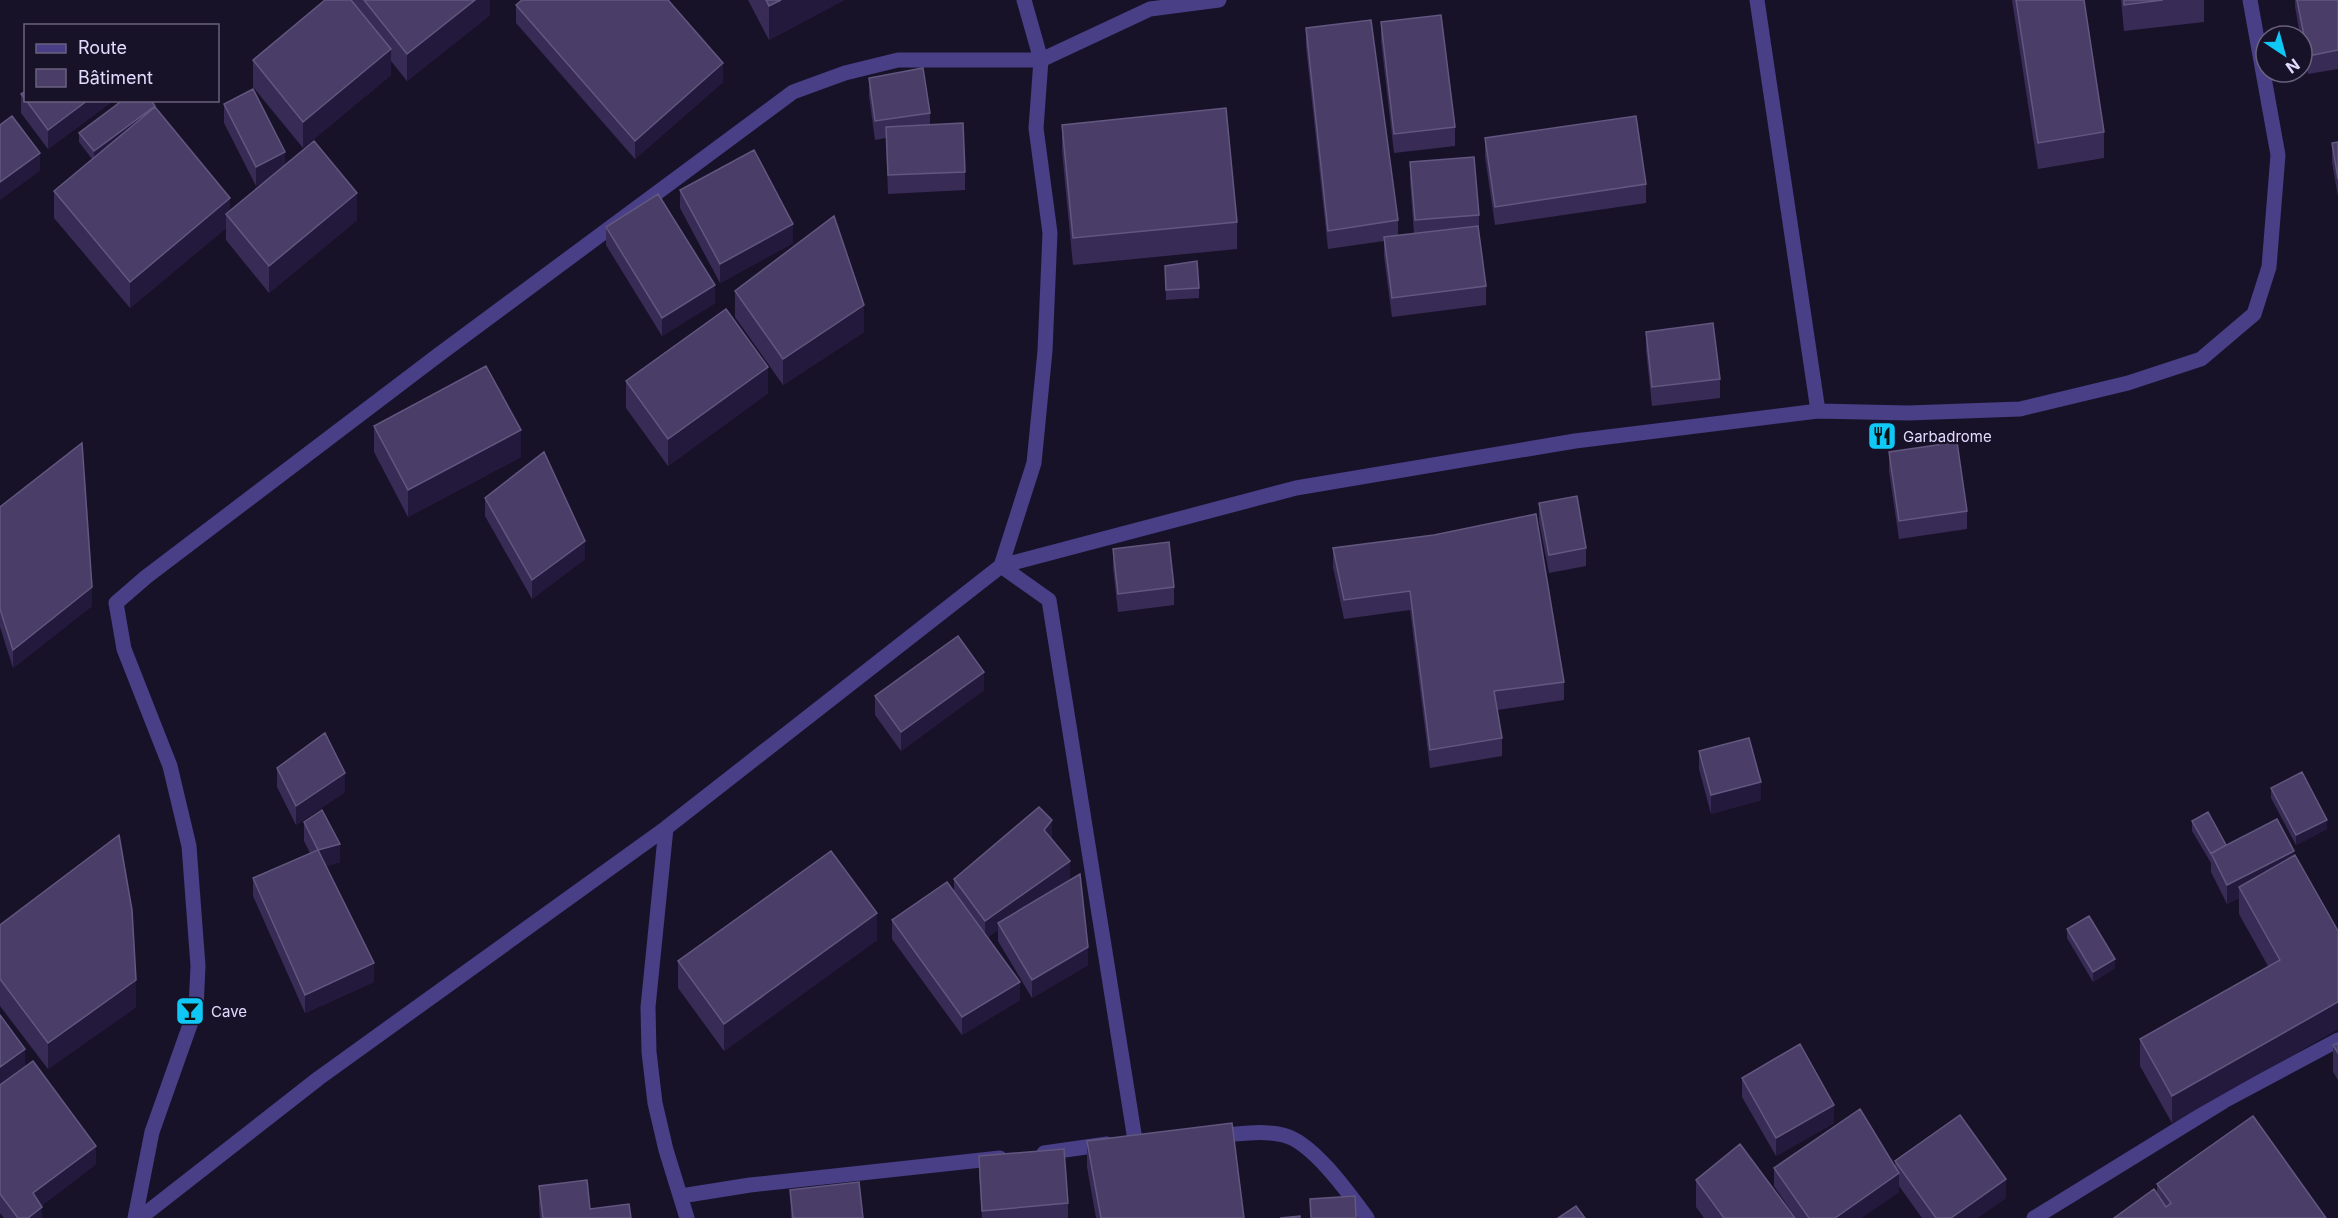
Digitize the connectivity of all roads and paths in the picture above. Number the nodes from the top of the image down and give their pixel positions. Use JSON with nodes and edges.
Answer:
{"nodes":[{"id":1,"x":1024,"y":0,"type":"edge"},
{"id":2,"x":1219,"y":0,"type":"edge"},
{"id":3,"x":1757,"y":0,"type":"edge"},
{"id":4,"x":2250,"y":0,"type":"edge"},
{"id":5,"x":1041,"y":60,"type":"junction"},
{"id":6,"x":1818,"y":411,"type":"junction"},
{"id":7,"x":1001,"y":566,"type":"junction"},
{"id":8,"x":666,"y":828,"type":"junction"},
{"id":9,"x":2338,"y":1040,"type":"edge"},
{"id":10,"x":1202,"y":1136,"type":"edge"},
{"id":11,"x":681,"y":1196,"type":"junction"},
{"id":12,"x":135,"y":1218,"type":"edge"},
{"id":13,"x":140,"y":1218,"type":"edge"},
{"id":14,"x":687,"y":1218,"type":"edge"},
{"id":15,"x":1367,"y":1218,"type":"edge"},
{"id":16,"x":2034,"y":1218,"type":"edge"}],
"edges":[{"from":1,"to":5,"type":"street"},
{"from":2,"to":5,"type":"street"},
{"from":3,"to":6,"type":"street"},
{"from":4,"to":6,"type":"street"},
{"from":5,"to":7,"type":"street"},
{"from":5,"to":12,"type":"street"},
{"from":6,"to":7,"type":"street"},
{"from":7,"to":8,"type":"street"},
{"from":7,"to":11,"type":"street"},
{"from":8,"to":11,"type":"street"},
{"from":8,"to":13,"type":"street"},
{"from":9,"to":16,"type":"street"},
{"from":10,"to":15,"type":"street"},
{"from":11,"to":14,"type":"street"}]}
